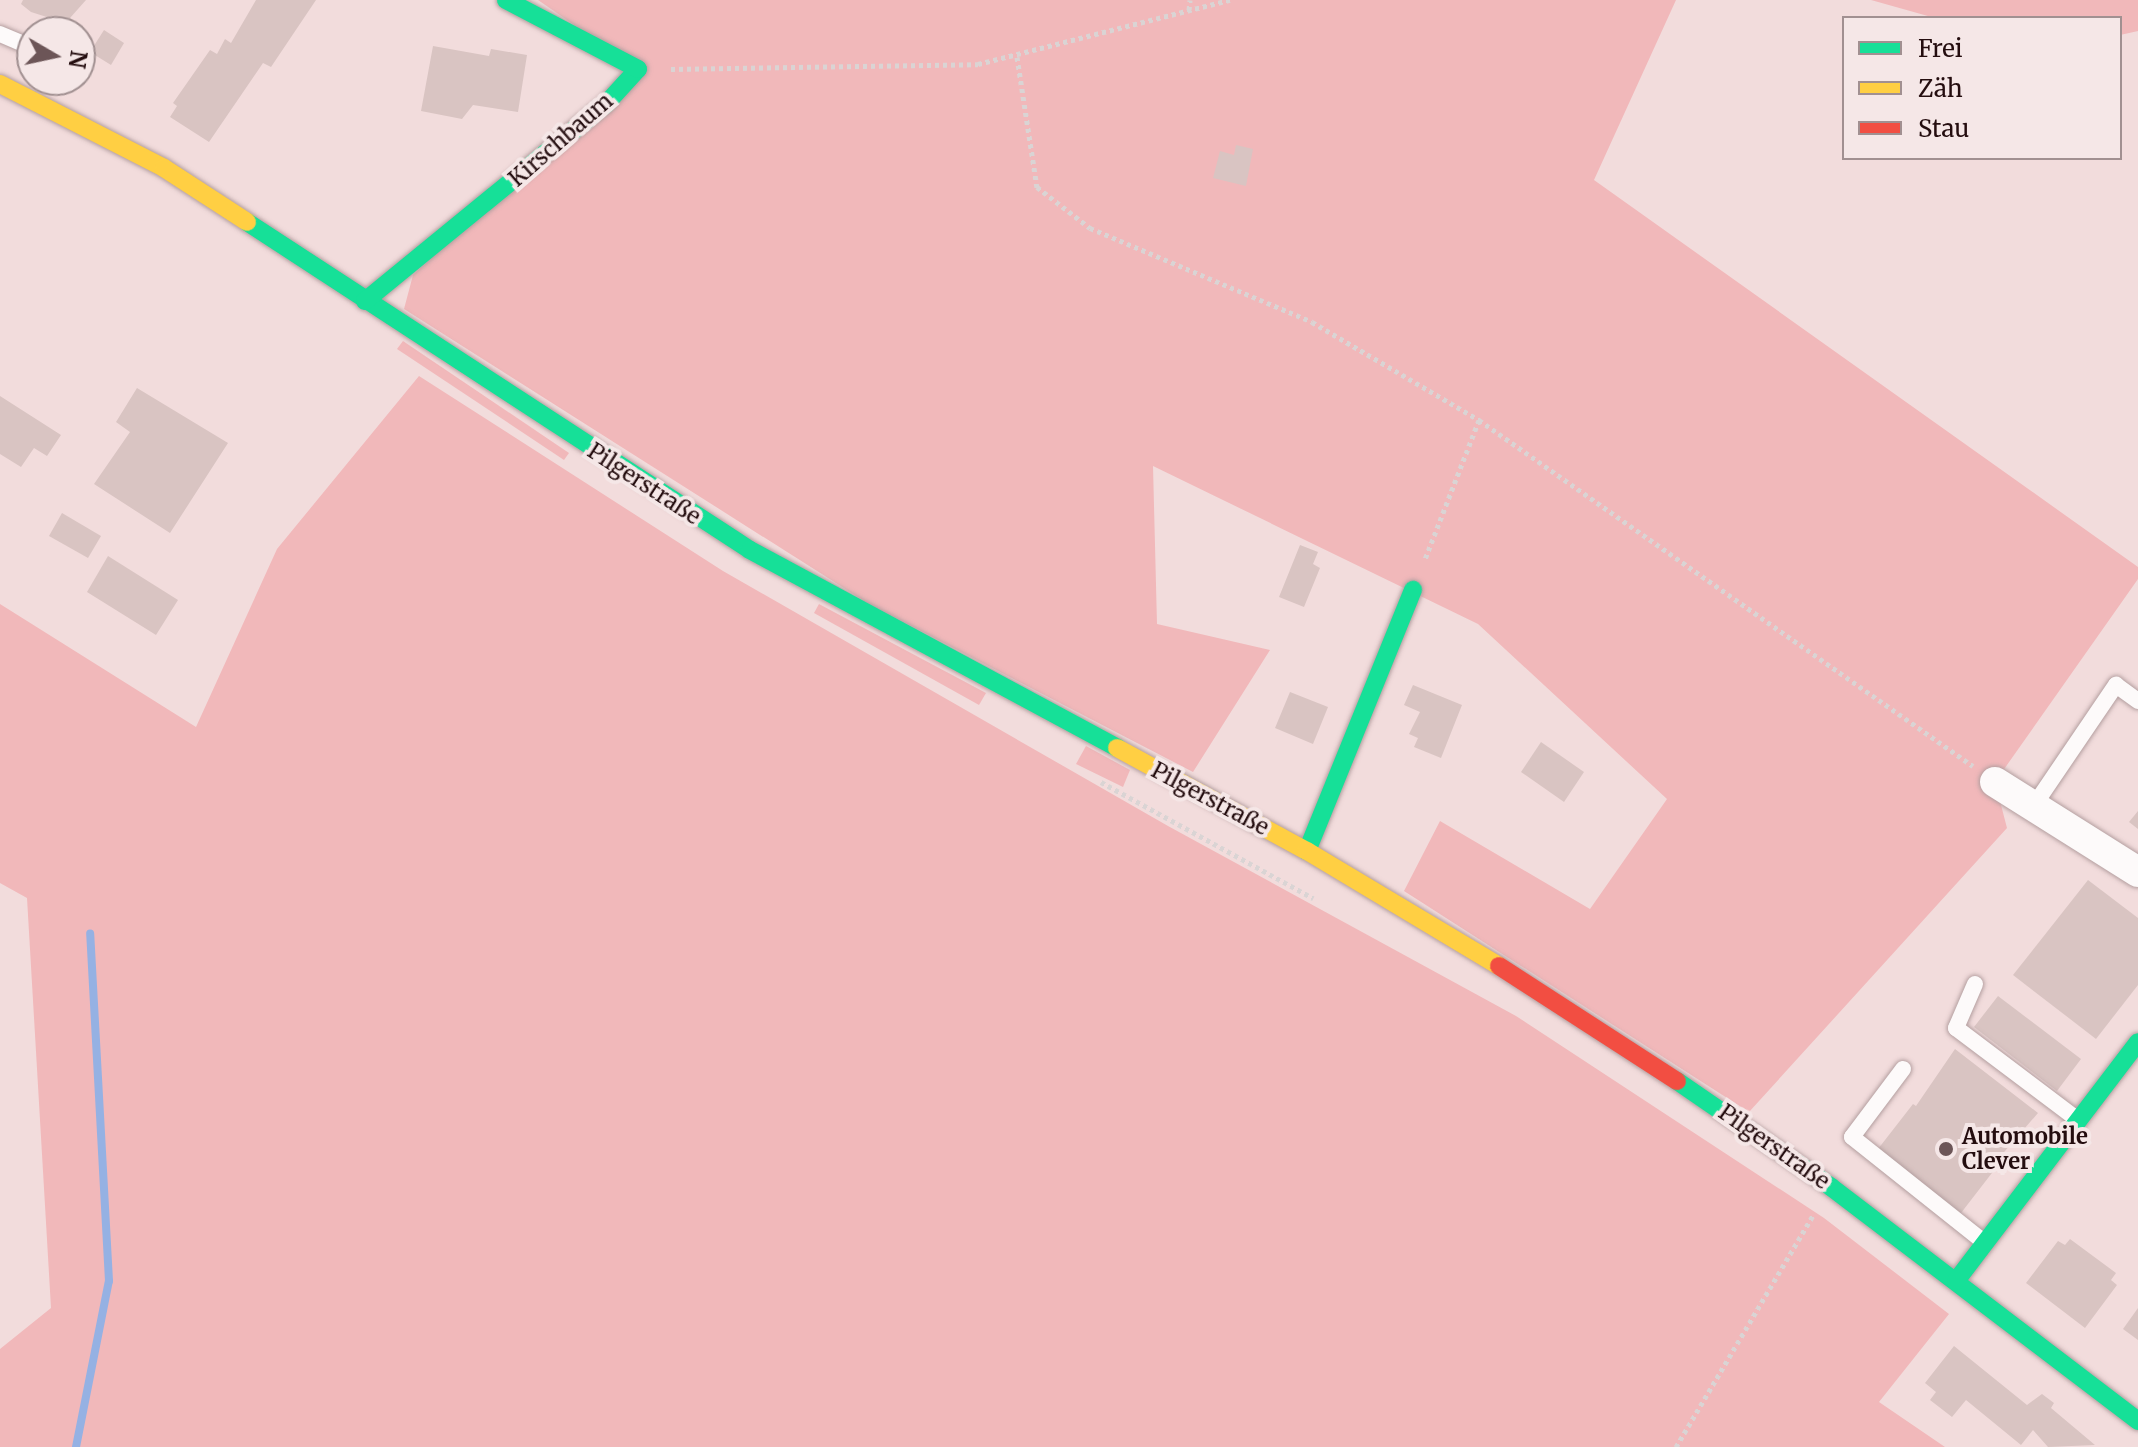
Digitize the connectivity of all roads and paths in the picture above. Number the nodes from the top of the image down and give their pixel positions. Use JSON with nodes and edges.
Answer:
{"nodes":[{"id":1,"x":506,"y":0,"type":"edge"},
{"id":2,"x":1190,"y":0,"type":"edge"},
{"id":3,"x":1230,"y":0,"type":"edge"},
{"id":4,"x":1189,"y":10,"type":"junction"},
{"id":5,"x":1017,"y":57,"type":"junction"},
{"id":6,"x":638,"y":69,"type":"junction"},
{"id":7,"x":0,"y":84,"type":"edge"},
{"id":8,"x":365,"y":301,"type":"junction"},
{"id":9,"x":1479,"y":420,"type":"junction"},
{"id":10,"x":1413,"y":590,"type":"joint"},
{"id":11,"x":2138,"y":701,"type":"edge"},
{"id":12,"x":1995,"y":782,"type":"joint"},
{"id":13,"x":2033,"y":807,"type":"junction"},
{"id":14,"x":1307,"y":851,"type":"junction"},
{"id":15,"x":2138,"y":872,"type":"edge"},
{"id":16,"x":1975,"y":984,"type":"dead end"},
{"id":17,"x":2135,"y":1053,"type":"edge"},
{"id":18,"x":1903,"y":1069,"type":"dead end"},
{"id":19,"x":2080,"y":1121,"type":"junction"},
{"id":20,"x":1816,"y":1210,"type":"dead end"},
{"id":21,"x":1985,"y":1243,"type":"junction"},
{"id":22,"x":1956,"y":1281,"type":"junction"},
{"id":23,"x":2138,"y":1421,"type":"edge"},
{"id":24,"x":1676,"y":1447,"type":"edge"}],
"edges":[{"from":1,"to":6,"type":"main road"},
{"from":2,"to":4,"type":"path"},
{"from":3,"to":4,"type":"path"},
{"from":4,"to":5,"type":"path"},
{"from":5,"to":6,"type":"path"},
{"from":5,"to":9,"type":"path"},
{"from":6,"to":8,"type":"main road","name":"Kirschbaum"},
{"from":7,"to":8,"type":"main road","name":"Pilgerstraße"},
{"from":8,"to":14,"type":"main road","name":"Pilgerstraße"},
{"from":9,"to":10,"type":"path"},
{"from":9,"to":12,"type":"path"},
{"from":10,"to":14,"type":"main road"},
{"from":11,"to":13,"type":"lane"},
{"from":12,"to":13,"type":"street"},
{"from":13,"to":15,"type":"street"},
{"from":14,"to":22,"type":"main road","name":"Pilgerstraße"},
{"from":16,"to":19,"type":"lane"},
{"from":17,"to":19,"type":"main road"},
{"from":18,"to":21,"type":"lane"},
{"from":19,"to":21,"type":"main road"},
{"from":20,"to":24,"type":"path"},
{"from":21,"to":22,"type":"main road"},
{"from":22,"to":23,"type":"main road","name":"Pilgerstraße"}]}
